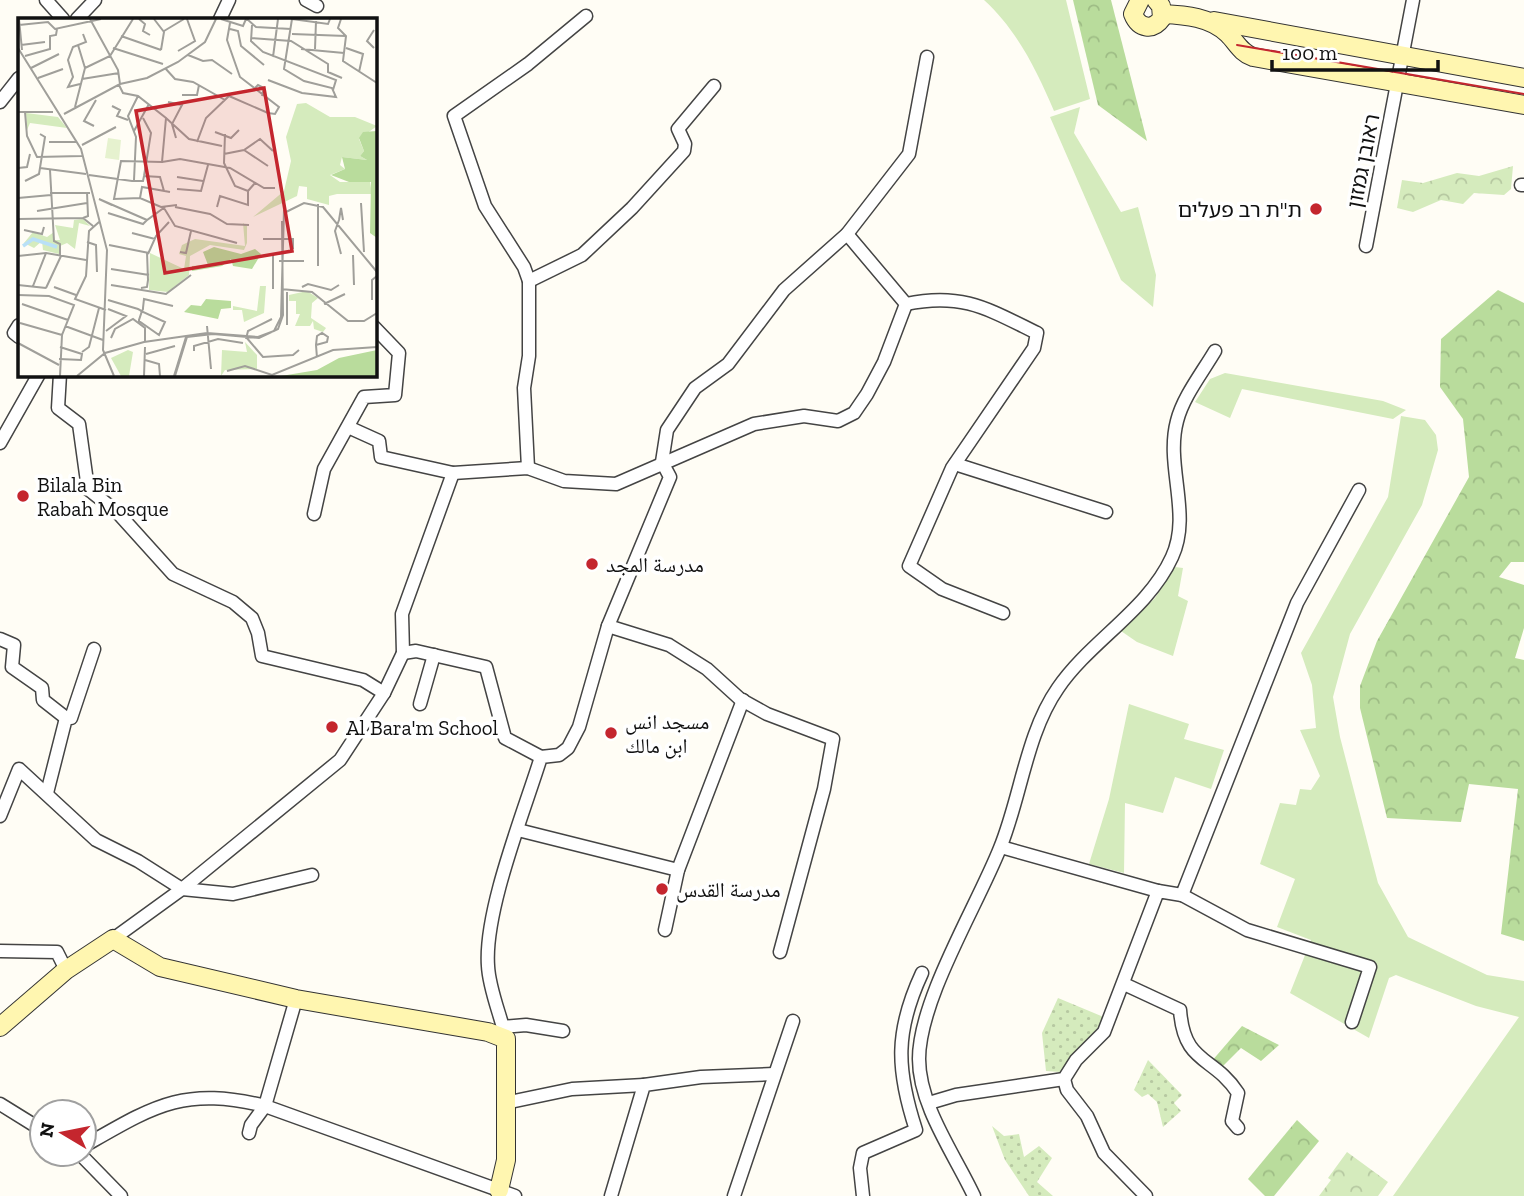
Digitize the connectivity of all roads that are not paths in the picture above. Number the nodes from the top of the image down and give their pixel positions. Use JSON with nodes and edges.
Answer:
{"nodes":[{"id":1,"x":47,"y":0,"type":"edge"},
{"id":2,"x":95,"y":0,"type":"edge"},
{"id":3,"x":229,"y":0,"type":"edge"},
{"id":4,"x":1413,"y":0,"type":"edge"},
{"id":5,"x":1136,"y":2,"type":"edge"},
{"id":6,"x":1160,"y":7,"type":"edge"},
{"id":7,"x":586,"y":16,"type":"dead end"},
{"id":8,"x":62,"y":18,"type":"edge"},
{"id":9,"x":78,"y":18,"type":"edge"},
{"id":10,"x":220,"y":18,"type":"edge"},
{"id":11,"x":1206,"y":20,"type":"junction"},
{"id":12,"x":1403,"y":54,"type":"junction"},
{"id":13,"x":927,"y":57,"type":"dead end"},
{"id":14,"x":1524,"y":78,"type":"edge"},
{"id":15,"x":18,"y":79,"type":"edge"},
{"id":16,"x":1397,"y":83,"type":"junction"},
{"id":17,"x":714,"y":86,"type":"dead end"},
{"id":18,"x":1,"y":99,"type":"edge"},
{"id":19,"x":1524,"y":105,"type":"edge"},
{"id":20,"x":847,"y":234,"type":"junction"},
{"id":21,"x":1366,"y":246,"type":"dead end"},
{"id":22,"x":529,"y":281,"type":"junction"},
{"id":23,"x":906,"y":304,"type":"junction"},
{"id":24,"x":376,"y":329,"type":"edge"},
{"id":25,"x":1215,"y":351,"type":"dead end"},
{"id":26,"x":38,"y":376,"type":"edge"},
{"id":27,"x":60,"y":376,"type":"edge"},
{"id":28,"x":348,"y":428,"type":"junction"},
{"id":29,"x":0,"y":443,"type":"edge"},
{"id":30,"x":662,"y":462,"type":"junction"},
{"id":31,"x":955,"y":464,"type":"junction"},
{"id":32,"x":528,"y":468,"type":"junction"},
{"id":33,"x":453,"y":474,"type":"junction"},
{"id":34,"x":1359,"y":490,"type":"dead end"},
{"id":35,"x":1106,"y":512,"type":"dead end"},
{"id":36,"x":314,"y":514,"type":"dead end"},
{"id":37,"x":1003,"y":613,"type":"dead end"},
{"id":38,"x":608,"y":626,"type":"junction"},
{"id":39,"x":0,"y":639,"type":"edge"},
{"id":40,"x":94,"y":649,"type":"dead end"},
{"id":41,"x":403,"y":653,"type":"junction"},
{"id":42,"x":434,"y":655,"type":"junction"},
{"id":43,"x":384,"y":693,"type":"junction"},
{"id":44,"x":743,"y":700,"type":"junction"},
{"id":45,"x":420,"y":704,"type":"dead end"},
{"id":46,"x":66,"y":718,"type":"junction"},
{"id":47,"x":541,"y":757,"type":"junction"},
{"id":48,"x":47,"y":793,"type":"junction"},
{"id":49,"x":0,"y":817,"type":"edge"},
{"id":50,"x":518,"y":830,"type":"junction"},
{"id":51,"x":1001,"y":847,"type":"junction"},
{"id":52,"x":678,"y":870,"type":"junction"},
{"id":53,"x":312,"y":874,"type":"dead end"},
{"id":54,"x":181,"y":889,"type":"junction"},
{"id":55,"x":1158,"y":891,"type":"junction"},
{"id":56,"x":1182,"y":895,"type":"junction"},
{"id":57,"x":665,"y":930,"type":"dead end"},
{"id":58,"x":113,"y":939,"type":"junction"},
{"id":59,"x":0,"y":951,"type":"edge"},
{"id":60,"x":780,"y":952,"type":"dead end"},
{"id":61,"x":66,"y":970,"type":"junction"},
{"id":62,"x":922,"y":973,"type":"dead end"},
{"id":63,"x":1124,"y":984,"type":"junction"},
{"id":64,"x":296,"y":999,"type":"junction"},
{"id":65,"x":793,"y":1021,"type":"dead end"},
{"id":66,"x":1352,"y":1022,"type":"dead end"},
{"id":67,"x":0,"y":1027,"type":"edge"},
{"id":68,"x":563,"y":1031,"type":"dead end"},
{"id":69,"x":505,"y":1033,"type":"junction"},
{"id":70,"x":774,"y":1074,"type":"junction"},
{"id":71,"x":1064,"y":1079,"type":"junction"},
{"id":72,"x":644,"y":1085,"type":"junction"},
{"id":73,"x":505,"y":1103,"type":"junction"},
{"id":74,"x":929,"y":1103,"type":"junction"},
{"id":75,"x":265,"y":1106,"type":"junction"},
{"id":76,"x":1,"y":1108,"type":"edge"},
{"id":77,"x":28,"y":1122,"type":"edge"},
{"id":78,"x":1238,"y":1128,"type":"dead end"},
{"id":79,"x":249,"y":1133,"type":"dead end"},
{"id":80,"x":98,"y":1138,"type":"edge"},
{"id":81,"x":94,"y":1168,"type":"edge"},
{"id":82,"x":504,"y":1194,"type":"edge"},
{"id":83,"x":121,"y":1196,"type":"edge"},
{"id":84,"x":611,"y":1196,"type":"edge"},
{"id":85,"x":734,"y":1196,"type":"edge"},
{"id":86,"x":863,"y":1196,"type":"edge"},
{"id":87,"x":974,"y":1196,"type":"edge"},
{"id":88,"x":1146,"y":1196,"type":"edge"}],
"edges":[{"from":1,"to":8,"type":"street"},
{"from":2,"to":9,"type":"street"},
{"from":3,"to":10,"type":"street"},
{"from":4,"to":12,"type":"street","name":"ראובן גמזון"},
{"from":5,"to":6,"type":"street"},
{"from":6,"to":11,"type":"street"},
{"from":7,"to":22,"type":"street"},
{"from":11,"to":12,"type":"street"},
{"from":11,"to":16,"type":"street"},
{"from":12,"to":14,"type":"street"},
{"from":12,"to":16,"type":"street","name":"ראובן גמזון"},
{"from":13,"to":20,"type":"street"},
{"from":15,"to":18,"type":"street"},
{"from":16,"to":19,"type":"street"},
{"from":16,"to":21,"type":"street","name":"ראובן גמזון"},
{"from":17,"to":22,"type":"street"},
{"from":20,"to":23,"type":"street"},
{"from":20,"to":30,"type":"street"},
{"from":22,"to":32,"type":"street"},
{"from":23,"to":30,"type":"street"},
{"from":23,"to":31,"type":"street"},
{"from":24,"to":28,"type":"street"},
{"from":25,"to":51,"type":"street"},
{"from":26,"to":29,"type":"street"},
{"from":27,"to":43,"type":"street"},
{"from":28,"to":33,"type":"street"},
{"from":28,"to":36,"type":"street"},
{"from":30,"to":32,"type":"street"},
{"from":30,"to":38,"type":"street"},
{"from":31,"to":35,"type":"street"},
{"from":31,"to":37,"type":"street"},
{"from":32,"to":33,"type":"street"},
{"from":33,"to":41,"type":"street"},
{"from":34,"to":56,"type":"street"},
{"from":38,"to":44,"type":"street"},
{"from":38,"to":47,"type":"street"},
{"from":39,"to":46,"type":"street"},
{"from":40,"to":46,"type":"street"},
{"from":41,"to":42,"type":"street"},
{"from":41,"to":43,"type":"street"},
{"from":42,"to":45,"type":"street"},
{"from":42,"to":47,"type":"street"},
{"from":43,"to":54,"type":"street"},
{"from":44,"to":52,"type":"street"},
{"from":44,"to":60,"type":"street"},
{"from":46,"to":48,"type":"street"},
{"from":47,"to":50,"type":"street"},
{"from":48,"to":49,"type":"street"},
{"from":48,"to":54,"type":"street"},
{"from":50,"to":52,"type":"street"},
{"from":50,"to":69,"type":"street"},
{"from":51,"to":55,"type":"street"},
{"from":51,"to":74,"type":"street"},
{"from":52,"to":57,"type":"street"},
{"from":53,"to":54,"type":"street"},
{"from":54,"to":58,"type":"street"},
{"from":55,"to":56,"type":"street"},
{"from":55,"to":63,"type":"street"},
{"from":56,"to":66,"type":"street"},
{"from":58,"to":61,"type":"street"},
{"from":58,"to":64,"type":"street"},
{"from":59,"to":61,"type":"street"},
{"from":61,"to":67,"type":"street"},
{"from":62,"to":86,"type":"street"},
{"from":63,"to":71,"type":"street"},
{"from":63,"to":78,"type":"street"},
{"from":64,"to":69,"type":"street"},
{"from":64,"to":75,"type":"street"},
{"from":65,"to":70,"type":"street"},
{"from":68,"to":69,"type":"street"},
{"from":69,"to":73,"type":"street"},
{"from":70,"to":72,"type":"street"},
{"from":70,"to":85,"type":"street"},
{"from":71,"to":74,"type":"street"},
{"from":71,"to":88,"type":"street"},
{"from":72,"to":73,"type":"street"},
{"from":72,"to":84,"type":"street"},
{"from":73,"to":82,"type":"street"},
{"from":74,"to":87,"type":"street"},
{"from":75,"to":79,"type":"street"},
{"from":75,"to":80,"type":"street"},
{"from":75,"to":82,"type":"street"},
{"from":76,"to":77,"type":"street"},
{"from":81,"to":83,"type":"street"}]}
